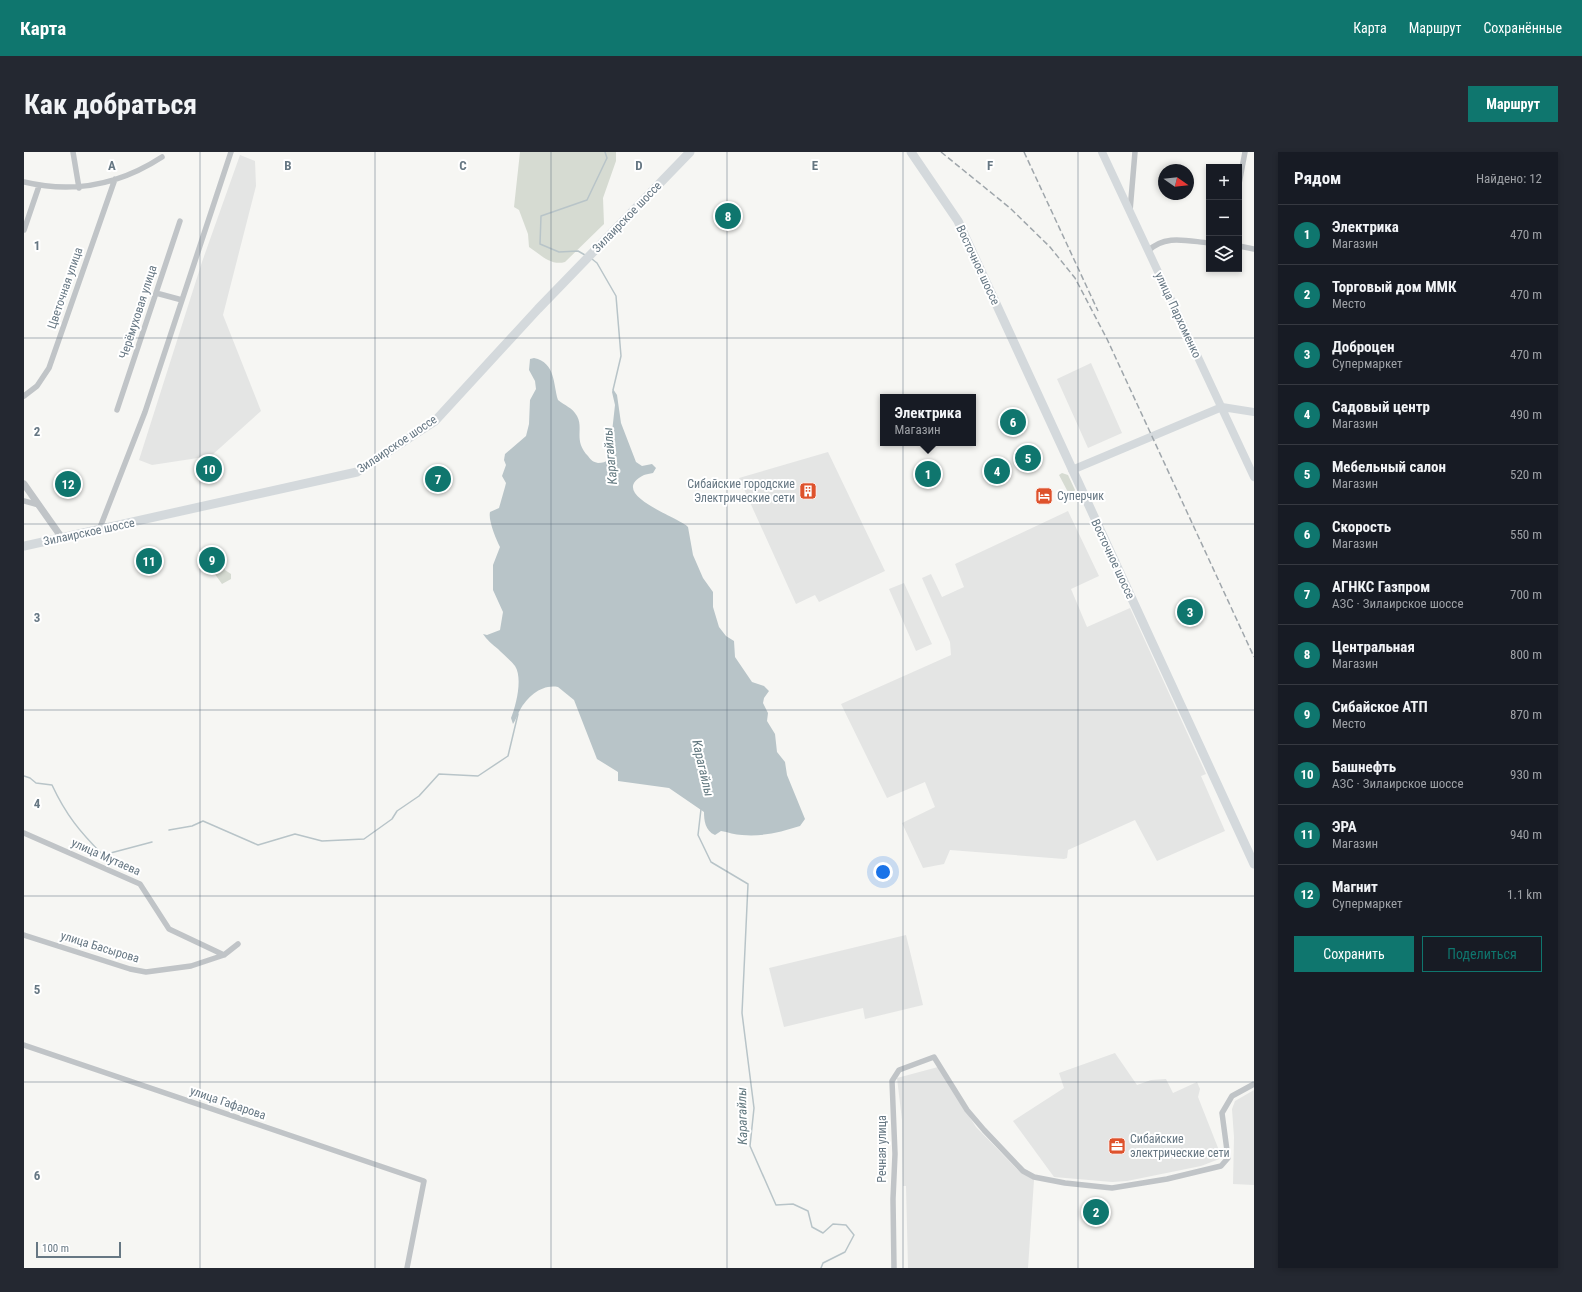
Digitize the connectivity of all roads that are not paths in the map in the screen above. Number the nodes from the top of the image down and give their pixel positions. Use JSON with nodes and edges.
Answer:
{"nodes":[{"id":1,"x":73,"y":152,"type":"edge"},
{"id":2,"x":231,"y":152,"type":"edge"},
{"id":3,"x":690,"y":152,"type":"edge"},
{"id":4,"x":911,"y":152,"type":"edge"},
{"id":5,"x":1102,"y":152,"type":"edge"},
{"id":6,"x":1135,"y":152,"type":"edge"},
{"id":7,"x":1245,"y":152,"type":"edge"},
{"id":8,"x":162,"y":157,"type":"dead end"},
{"id":9,"x":1242,"y":168,"type":"edge"},
{"id":10,"x":115,"y":179,"type":"junction"},
{"id":11,"x":24,"y":182,"type":"edge"},
{"id":12,"x":39,"y":186,"type":"junction"},
{"id":13,"x":79,"y":188,"type":"junction"},
{"id":14,"x":1130,"y":212,"type":"junction"},
{"id":15,"x":180,"y":221,"type":"dead end"},
{"id":16,"x":24,"y":230,"type":"edge"},
{"id":17,"x":1206,"y":243,"type":"edge"},
{"id":18,"x":1242,"y":247,"type":"edge"},
{"id":19,"x":1254,"y":249,"type":"edge"},
{"id":20,"x":1148,"y":251,"type":"junction"},
{"id":21,"x":156,"y":293,"type":"junction"},
{"id":22,"x":182,"y":300,"type":"junction"},
{"id":23,"x":24,"y":396,"type":"edge"},
{"id":24,"x":1222,"y":407,"type":"junction"},
{"id":25,"x":117,"y":410,"type":"dead end"},
{"id":26,"x":1254,"y":412,"type":"edge"},
{"id":27,"x":1072,"y":470,"type":"junction"},
{"id":28,"x":1254,"y":477,"type":"edge"},
{"id":29,"x":24,"y":484,"type":"edge"},
{"id":30,"x":24,"y":501,"type":"edge"},
{"id":31,"x":39,"y":505,"type":"junction"},
{"id":32,"x":99,"y":530,"type":"junction"},
{"id":33,"x":62,"y":538,"type":"junction"},
{"id":34,"x":24,"y":546,"type":"edge"},
{"id":35,"x":24,"y":833,"type":"edge"},
{"id":36,"x":1254,"y":864,"type":"edge"},
{"id":37,"x":24,"y":935,"type":"edge"},
{"id":38,"x":238,"y":944,"type":"dead end"},
{"id":39,"x":224,"y":955,"type":"junction"},
{"id":40,"x":24,"y":1045,"type":"edge"},
{"id":41,"x":1254,"y":1084,"type":"edge"},
{"id":42,"x":407,"y":1268,"type":"edge"},
{"id":43,"x":894,"y":1268,"type":"edge"}],
"edges":[{"from":1,"to":13,"type":"street"},
{"from":2,"to":22,"type":"street"},
{"from":3,"to":32,"type":"main road","name":"Зилаирское шоссе"},
{"from":4,"to":27,"type":"main road","name":"Восточное шоссе"},
{"from":5,"to":14,"type":"main road","name":"улица Пархоменко"},
{"from":6,"to":14,"type":"street"},
{"from":7,"to":9,"type":"street"},
{"from":8,"to":10,"type":"street"},
{"from":10,"to":13,"type":"street"},
{"from":10,"to":23,"type":"street","name":"Цветочная улица"},
{"from":11,"to":12,"type":"street"},
{"from":12,"to":13,"type":"street"},
{"from":12,"to":16,"type":"street"},
{"from":14,"to":20,"type":"main road","name":"улица Пархоменко"},
{"from":15,"to":21,"type":"street","name":"Черёмуховая улица"},
{"from":17,"to":20,"type":"street"},
{"from":18,"to":19,"type":"street"},
{"from":20,"to":24,"type":"main road","name":"улица Пархоменко"},
{"from":21,"to":22,"type":"street"},
{"from":21,"to":25,"type":"street","name":"Черёмуховая улица"},
{"from":22,"to":32,"type":"street"},
{"from":24,"to":26,"type":"main road"},
{"from":24,"to":27,"type":"main road"},
{"from":24,"to":28,"type":"main road","name":"улица Пархоменко"},
{"from":27,"to":36,"type":"main road","name":"Восточное шоссе"},
{"from":29,"to":31,"type":"street"},
{"from":30,"to":31,"type":"street"},
{"from":31,"to":33,"type":"street"},
{"from":32,"to":33,"type":"main road","name":"Зилаирское шоссе"},
{"from":33,"to":34,"type":"main road","name":"Зилаирское шоссе"},
{"from":35,"to":39,"type":"street","name":"улица Мутаева"},
{"from":37,"to":39,"type":"street","name":"улица Басырова"},
{"from":38,"to":39,"type":"street","name":"улица Басырова"},
{"from":40,"to":42,"type":"street","name":"улица Гафарова"},
{"from":41,"to":43,"type":"street","name":"Речная улица"}]}
